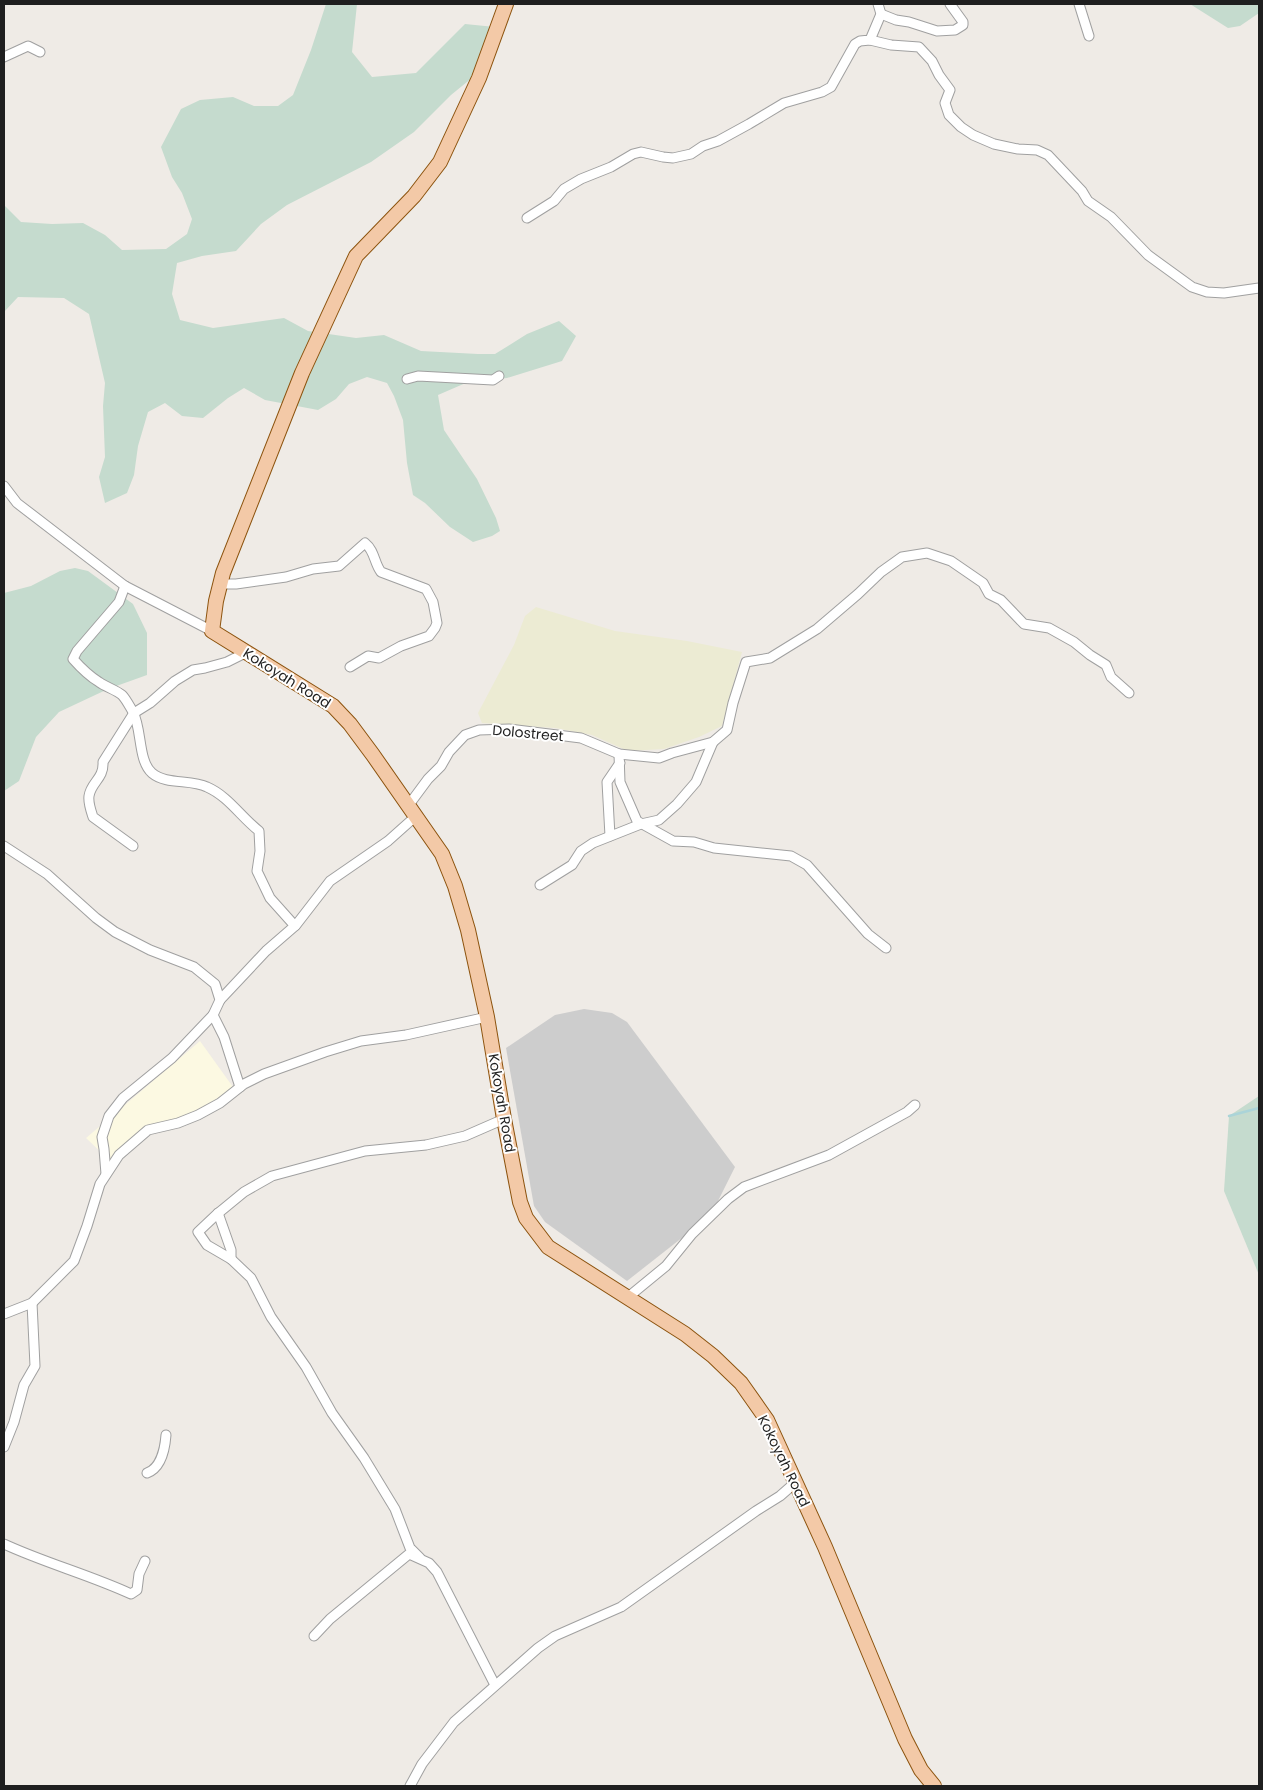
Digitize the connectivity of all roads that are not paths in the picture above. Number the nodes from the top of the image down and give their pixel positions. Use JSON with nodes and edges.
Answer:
{"nodes":[{"id":1,"x":506,"y":4,"type":"edge"},
{"id":2,"x":878,"y":4,"type":"edge"},
{"id":3,"x":950,"y":4,"type":"edge"},
{"id":4,"x":1079,"y":4,"type":"edge"},
{"id":5,"x":882,"y":14,"type":"junction"},
{"id":6,"x":1089,"y":36,"type":"dead end"},
{"id":7,"x":870,"y":40,"type":"junction"},
{"id":8,"x":40,"y":52,"type":"dead end"},
{"id":9,"x":4,"y":57,"type":"edge"},
{"id":10,"x":527,"y":218,"type":"dead end"},
{"id":11,"x":1259,"y":288,"type":"edge"},
{"id":12,"x":499,"y":376,"type":"dead end"},
{"id":13,"x":407,"y":379,"type":"dead end"},
{"id":14,"x":4,"y":486,"type":"edge"},
{"id":15,"x":220,"y":584,"type":"junction"},
{"id":16,"x":125,"y":586,"type":"junction"},
{"id":17,"x":212,"y":631,"type":"junction"},
{"id":18,"x":246,"y":652,"type":"junction"},
{"id":19,"x":350,"y":667,"type":"dead end"},
{"id":20,"x":1130,"y":693,"type":"dead end"},
{"id":21,"x":134,"y":713,"type":"junction"},
{"id":22,"x":713,"y":742,"type":"junction"},
{"id":23,"x":620,"y":759,"type":"junction"},
{"id":24,"x":412,"y":811,"type":"junction"},
{"id":25,"x":641,"y":824,"type":"junction"},
{"id":26,"x":610,"y":836,"type":"junction"},
{"id":27,"x":4,"y":846,"type":"edge"},
{"id":28,"x":133,"y":846,"type":"dead end"},
{"id":29,"x":540,"y":885,"type":"dead end"},
{"id":30,"x":295,"y":926,"type":"junction"},
{"id":31,"x":886,"y":948,"type":"dead end"},
{"id":32,"x":220,"y":1000,"type":"junction"},
{"id":33,"x":213,"y":1015,"type":"junction"},
{"id":34,"x":487,"y":1017,"type":"junction"},
{"id":35,"x":240,"y":1087,"type":"junction"},
{"id":36,"x":915,"y":1105,"type":"dead end"},
{"id":37,"x":504,"y":1119,"type":"junction"},
{"id":38,"x":106,"y":1174,"type":"junction"},
{"id":39,"x":218,"y":1213,"type":"junction"},
{"id":40,"x":231,"y":1259,"type":"junction"},
{"id":41,"x":628,"y":1298,"type":"junction"},
{"id":42,"x":32,"y":1303,"type":"junction"},
{"id":43,"x":4,"y":1314,"type":"edge"},
{"id":44,"x":166,"y":1435,"type":"dead end"},
{"id":45,"x":4,"y":1447,"type":"edge"},
{"id":46,"x":147,"y":1473,"type":"dead end"},
{"id":47,"x":796,"y":1482,"type":"junction"},
{"id":48,"x":4,"y":1544,"type":"edge"},
{"id":49,"x":420,"y":1558,"type":"junction"},
{"id":50,"x":145,"y":1561,"type":"dead end"},
{"id":51,"x":314,"y":1636,"type":"dead end"},
{"id":52,"x":495,"y":1685,"type":"junction"},
{"id":53,"x":410,"y":1786,"type":"edge"},
{"id":54,"x":934,"y":1786,"type":"edge"}],
"edges":[{"from":1,"to":15,"type":"main road"},
{"from":2,"to":5,"type":"street"},
{"from":3,"to":5,"type":"street"},
{"from":4,"to":6,"type":"street"},
{"from":5,"to":7,"type":"street"},
{"from":7,"to":10,"type":"street"},
{"from":7,"to":11,"type":"street"},
{"from":8,"to":9,"type":"street"},
{"from":12,"to":13,"type":"street"},
{"from":14,"to":16,"type":"street","name":"Kokoyah Road"},
{"from":15,"to":17,"type":"main road"},
{"from":15,"to":19,"type":"street"},
{"from":16,"to":17,"type":"street","name":"Kokoyah Road"},
{"from":16,"to":21,"type":"street"},
{"from":17,"to":18,"type":"main road","name":"Kokoyah Road"},
{"from":18,"to":21,"type":"street"},
{"from":18,"to":24,"type":"main road","name":"Kokoyah Road"},
{"from":20,"to":22,"type":"street"},
{"from":21,"to":28,"type":"street"},
{"from":21,"to":30,"type":"street"},
{"from":22,"to":23,"type":"street","name":"Dolostreet"},
{"from":22,"to":25,"type":"street"},
{"from":23,"to":24,"type":"street","name":"Dolostreet"},
{"from":23,"to":25,"type":"street"},
{"from":23,"to":26,"type":"street"},
{"from":24,"to":30,"type":"street","name":"Dolostreet"},
{"from":24,"to":34,"type":"main road","name":"Kokoyah Road"},
{"from":25,"to":26,"type":"street"},
{"from":25,"to":31,"type":"street"},
{"from":26,"to":29,"type":"street"},
{"from":27,"to":32,"type":"street"},
{"from":30,"to":32,"type":"street","name":"Dolostreet"},
{"from":32,"to":33,"type":"street","name":"Dolostreet"},
{"from":33,"to":35,"type":"street"},
{"from":33,"to":38,"type":"street","name":"Dolostreet"},
{"from":34,"to":35,"type":"street"},
{"from":34,"to":37,"type":"main road","name":"Kokoyah Road"},
{"from":35,"to":38,"type":"street"},
{"from":36,"to":41,"type":"street"},
{"from":37,"to":39,"type":"street"},
{"from":37,"to":41,"type":"main road","name":"Kokoyah Road"},
{"from":38,"to":42,"type":"street"},
{"from":39,"to":40,"type":"street"},
{"from":39,"to":40,"type":"street"},
{"from":40,"to":49,"type":"street"},
{"from":41,"to":47,"type":"main road","name":"Kokoyah Road"},
{"from":42,"to":43,"type":"street"},
{"from":42,"to":45,"type":"street"},
{"from":44,"to":46,"type":"street"},
{"from":47,"to":52,"type":"street"},
{"from":47,"to":54,"type":"main road","name":"Kokoyah Road"},
{"from":48,"to":50,"type":"street"},
{"from":49,"to":51,"type":"street"},
{"from":49,"to":52,"type":"street"},
{"from":52,"to":53,"type":"street"}]}
